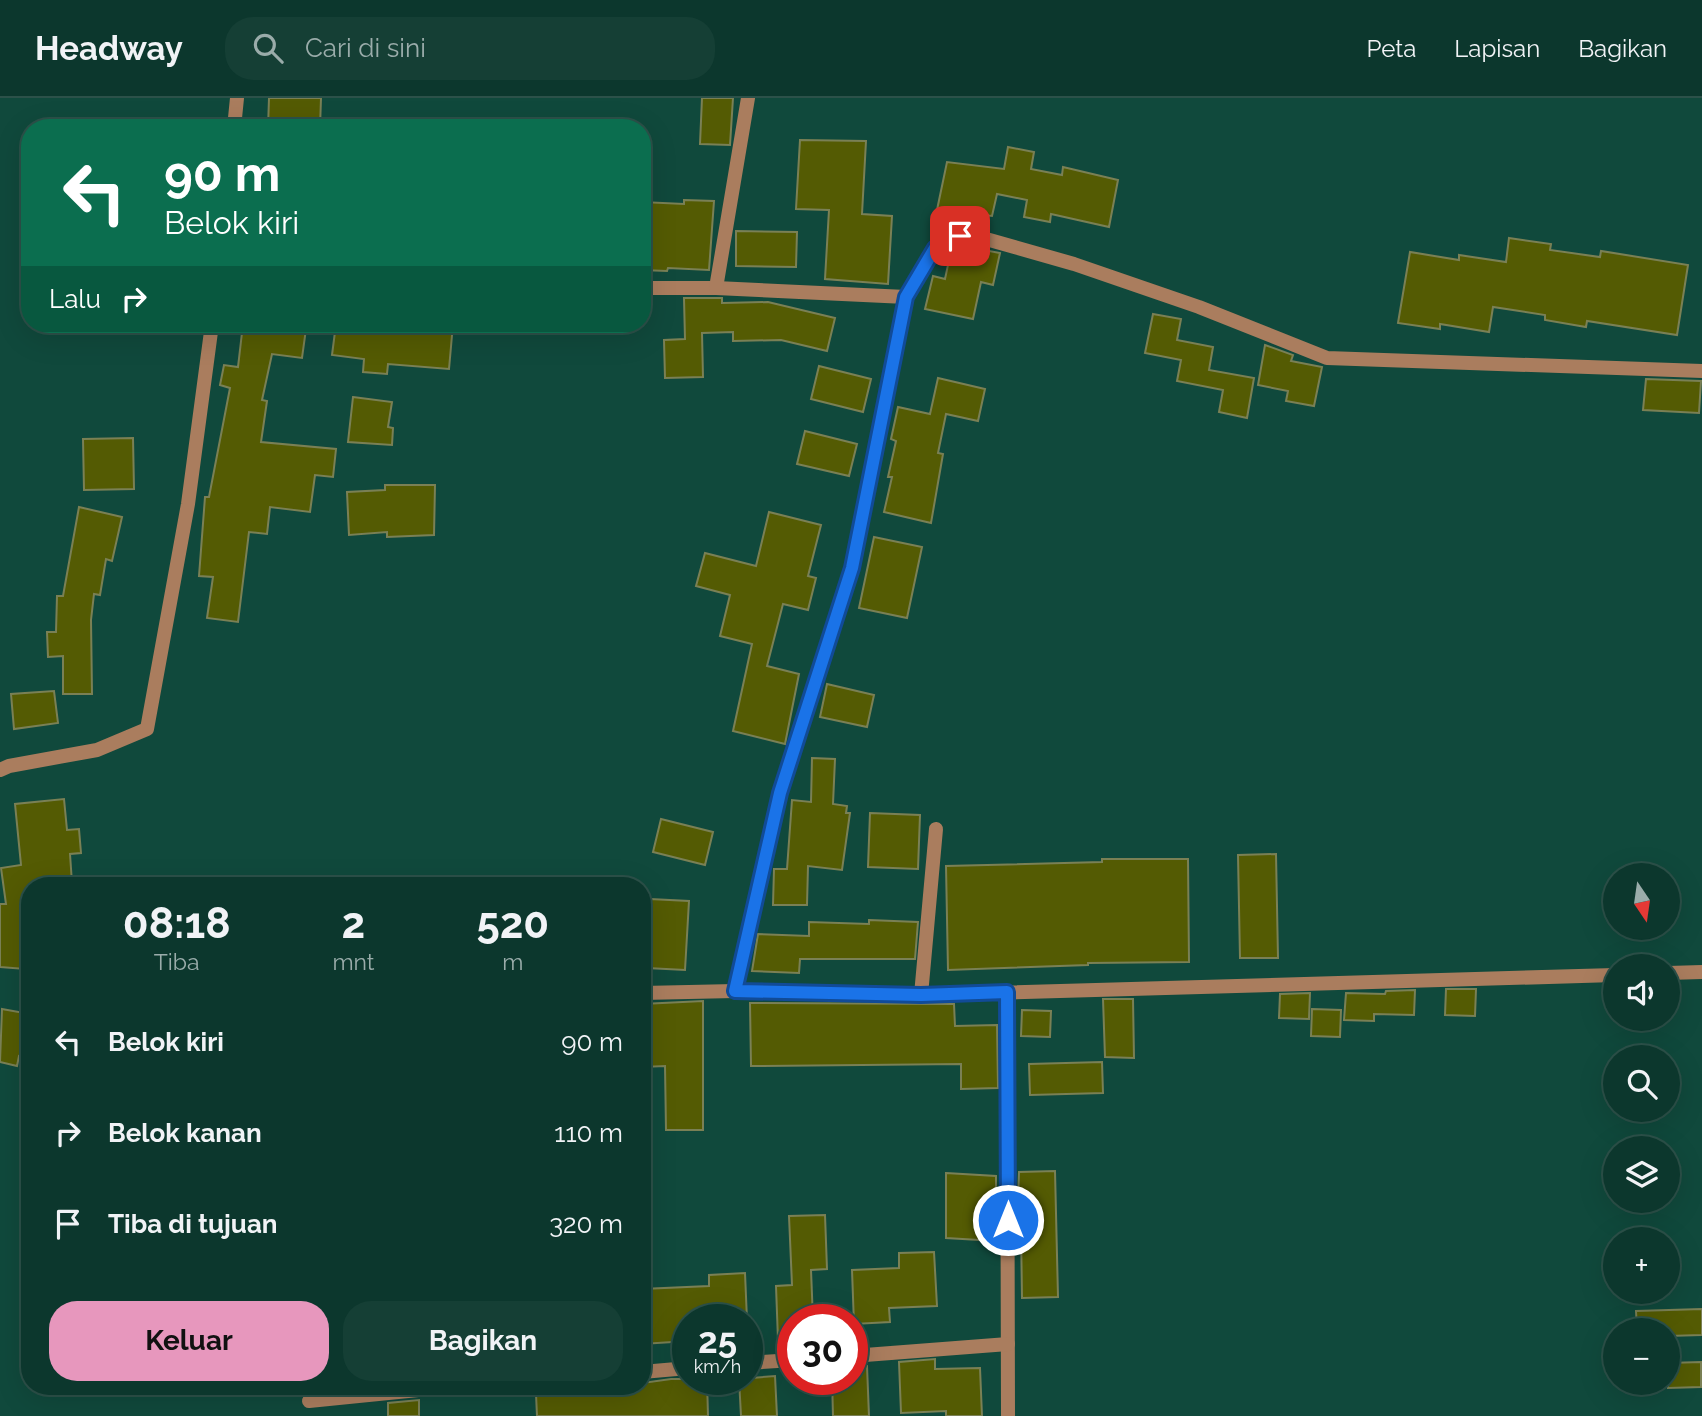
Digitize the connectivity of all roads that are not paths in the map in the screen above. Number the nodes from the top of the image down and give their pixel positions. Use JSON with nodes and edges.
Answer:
{"nodes":[{"id":1,"x":237,"y":98,"type":"edge"},
{"id":2,"x":748,"y":98,"type":"edge"},
{"id":3,"x":235,"y":119,"type":"edge"},
{"id":4,"x":651,"y":288,"type":"edge"},
{"id":5,"x":716,"y":288,"type":"junction"},
{"id":6,"x":906,"y":297,"type":"junction"},
{"id":7,"x":211,"y":333,"type":"edge"},
{"id":8,"x":1702,"y":371,"type":"edge"},
{"id":9,"x":0,"y":771,"type":"edge"},
{"id":10,"x":936,"y":829,"type":"dead end"},
{"id":11,"x":1702,"y":972,"type":"edge"},
{"id":12,"x":1680,"y":973,"type":"edge"},
{"id":13,"x":1603,"y":975,"type":"edge"},
{"id":14,"x":735,"y":991,"type":"junction"},
{"id":15,"x":1007,"y":992,"type":"junction"},
{"id":16,"x":651,"y":993,"type":"edge"},
{"id":17,"x":921,"y":995,"type":"junction"},
{"id":18,"x":1008,"y":1344,"type":"junction"},
{"id":19,"x":868,"y":1355,"type":"edge"},
{"id":20,"x":672,"y":1369,"type":"edge"},
{"id":21,"x":651,"y":1371,"type":"edge"},
{"id":22,"x":369,"y":1395,"type":"edge"},
{"id":23,"x":309,"y":1401,"type":"dead end"},
{"id":24,"x":1008,"y":1416,"type":"edge"}],
"edges":[{"from":1,"to":3,"type":"street"},
{"from":2,"to":5,"type":"street"},
{"from":4,"to":5,"type":"street"},
{"from":5,"to":6,"type":"street"},
{"from":6,"to":8,"type":"street"},
{"from":6,"to":14,"type":"street"},
{"from":7,"to":9,"type":"street"},
{"from":10,"to":17,"type":"street"},
{"from":11,"to":12,"type":"street"},
{"from":13,"to":15,"type":"street"},
{"from":14,"to":16,"type":"street"},
{"from":14,"to":17,"type":"street"},
{"from":15,"to":17,"type":"street"},
{"from":15,"to":18,"type":"street"},
{"from":18,"to":19,"type":"street"},
{"from":18,"to":24,"type":"street"},
{"from":20,"to":21,"type":"street"},
{"from":22,"to":23,"type":"street"}]}
